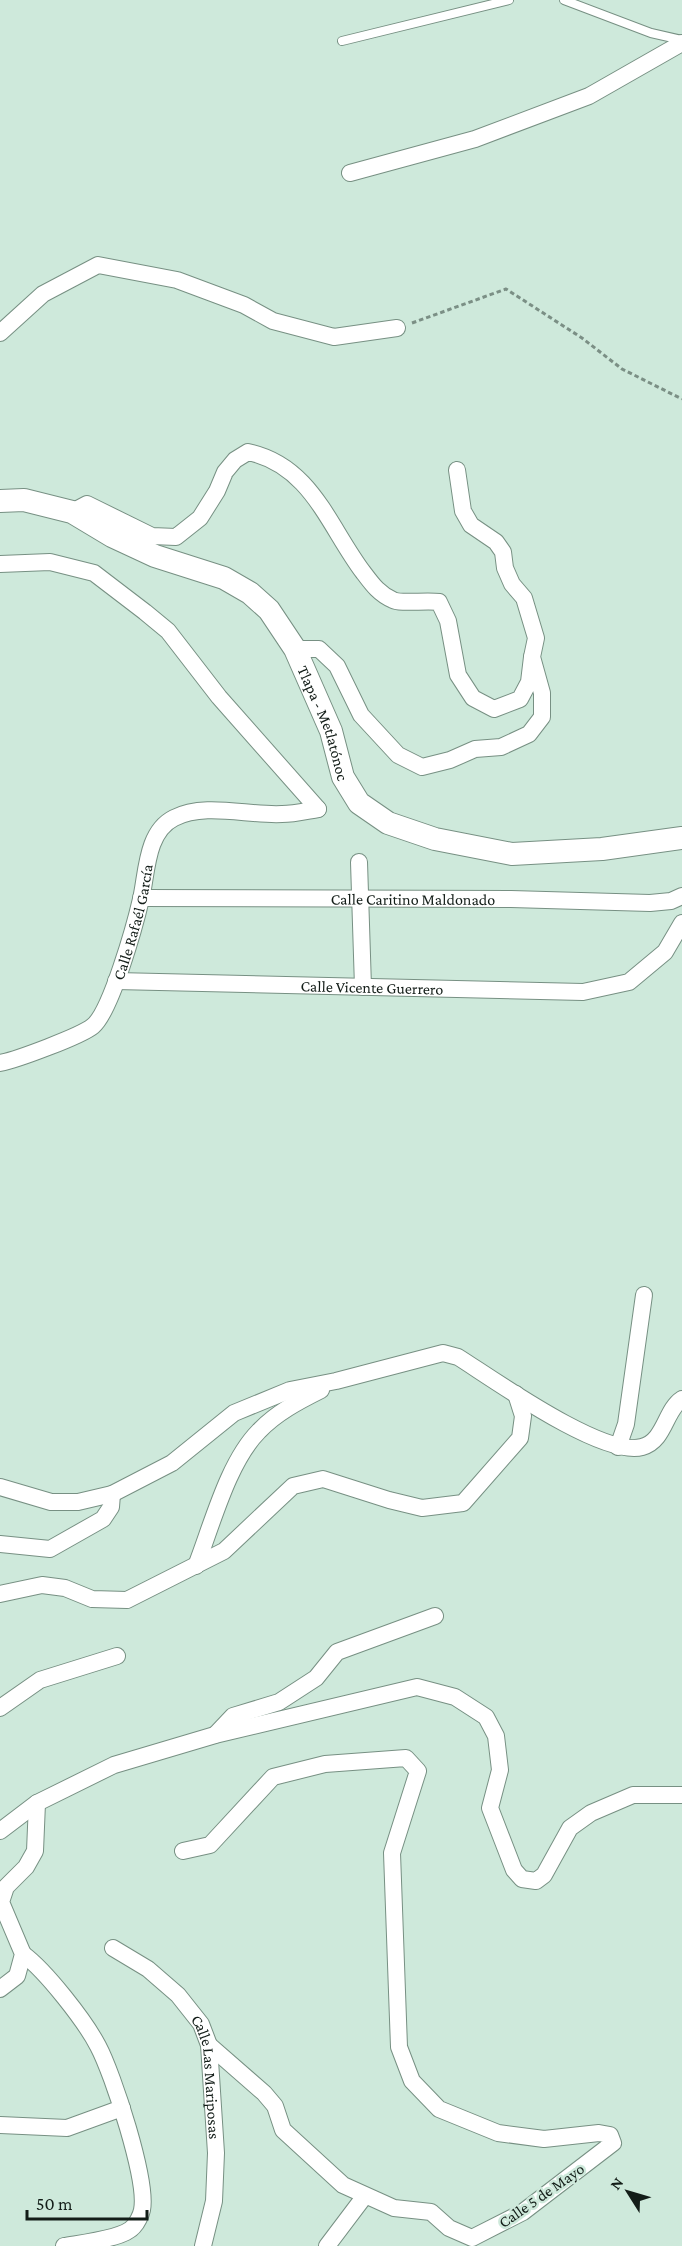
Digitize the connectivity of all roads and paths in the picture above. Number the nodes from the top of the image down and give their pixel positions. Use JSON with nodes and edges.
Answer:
{"nodes":[{"id":1,"x":509,"y":0,"type":"edge"},
{"id":2,"x":564,"y":0,"type":"edge"},
{"id":3,"x":342,"y":41,"type":"dead end"},
{"id":4,"x":682,"y":41,"type":"edge"},
{"id":5,"x":350,"y":173,"type":"dead end"},
{"id":6,"x":397,"y":328,"type":"joint"},
{"id":7,"x":0,"y":333,"type":"edge"},
{"id":8,"x":682,"y":399,"type":"edge"},
{"id":9,"x":457,"y":470,"type":"dead end"},
{"id":10,"x":0,"y":501,"type":"edge"},
{"id":11,"x":72,"y":512,"type":"junction"},
{"id":12,"x":0,"y":564,"type":"edge"},
{"id":13,"x":295,"y":649,"type":"junction"},
{"id":14,"x":532,"y":657,"type":"junction"},
{"id":15,"x":682,"y":838,"type":"edge"},
{"id":16,"x":359,"y":862,"type":"dead end"},
{"id":17,"x":682,"y":896,"type":"edge"},
{"id":18,"x":141,"y":898,"type":"junction"},
{"id":19,"x":362,"y":900,"type":"junction"},
{"id":20,"x":682,"y":923,"type":"edge"},
{"id":21,"x":116,"y":981,"type":"junction"},
{"id":22,"x":363,"y":987,"type":"junction"},
{"id":23,"x":0,"y":1064,"type":"edge"},
{"id":24,"x":644,"y":1295,"type":"dead end"},
{"id":25,"x":336,"y":1381,"type":"junction"},
{"id":26,"x":516,"y":1394,"type":"junction"},
{"id":27,"x":682,"y":1399,"type":"edge"},
{"id":28,"x":618,"y":1447,"type":"junction"},
{"id":29,"x":0,"y":1487,"type":"edge"},
{"id":30,"x":112,"y":1494,"type":"junction"},
{"id":31,"x":0,"y":1544,"type":"edge"},
{"id":32,"x":196,"y":1566,"type":"junction"},
{"id":33,"x":0,"y":1594,"type":"edge"},
{"id":34,"x":435,"y":1616,"type":"dead end"},
{"id":35,"x":117,"y":1656,"type":"dead end"},
{"id":36,"x":0,"y":1708,"type":"edge"},
{"id":37,"x":215,"y":1735,"type":"junction"},
{"id":38,"x":682,"y":1795,"type":"edge"},
{"id":39,"x":37,"y":1803,"type":"junction"},
{"id":40,"x":0,"y":1831,"type":"edge"},
{"id":41,"x":183,"y":1851,"type":"dead end"},
{"id":42,"x":113,"y":1948,"type":"dead end"},
{"id":43,"x":23,"y":1954,"type":"junction"},
{"id":44,"x":2,"y":1988,"type":"edge"},
{"id":45,"x":209,"y":2044,"type":"junction"},
{"id":46,"x":122,"y":2108,"type":"junction"},
{"id":47,"x":0,"y":2125,"type":"edge"},
{"id":48,"x":364,"y":2197,"type":"junction"},
{"id":49,"x":64,"y":2246,"type":"edge"},
{"id":50,"x":202,"y":2246,"type":"edge"},
{"id":51,"x":327,"y":2246,"type":"edge"}],
"edges":[{"from":1,"to":3,"type":"lane"},
{"from":2,"to":4,"type":"lane"},
{"from":4,"to":5,"type":"street"},
{"from":6,"to":7,"type":"street"},
{"from":6,"to":8,"type":"path"},
{"from":9,"to":14,"type":"street"},
{"from":10,"to":11,"type":"main road","name":"Tlapa - Metlatónoc"},
{"from":11,"to":13,"type":"main road","name":"Tlapa - Metlatónoc"},
{"from":11,"to":14,"type":"street"},
{"from":12,"to":18,"type":"street","name":"Calle Rafaél García"},
{"from":13,"to":14,"type":"street"},
{"from":13,"to":15,"type":"main road","name":"Tlapa - Metlatónoc"},
{"from":16,"to":19,"type":"street"},
{"from":17,"to":19,"type":"street","name":"Calle Caritino Maldonado"},
{"from":18,"to":19,"type":"street","name":"Calle Caritino Maldonado"},
{"from":18,"to":21,"type":"street","name":"Calle Rafaél García"},
{"from":19,"to":22,"type":"street"},
{"from":20,"to":22,"type":"street","name":"Calle Vicente Guerrero"},
{"from":21,"to":22,"type":"street","name":"Calle Vicente Guerrero"},
{"from":21,"to":23,"type":"street","name":"Calle Rafaél García"},
{"from":24,"to":28,"type":"street"},
{"from":25,"to":26,"type":"street"},
{"from":25,"to":30,"type":"street"},
{"from":25,"to":32,"type":"street"},
{"from":26,"to":28,"type":"street"},
{"from":26,"to":32,"type":"street"},
{"from":27,"to":28,"type":"street"},
{"from":29,"to":30,"type":"street"},
{"from":30,"to":31,"type":"street"},
{"from":32,"to":33,"type":"street"},
{"from":34,"to":37,"type":"street"},
{"from":35,"to":36,"type":"street"},
{"from":37,"to":38,"type":"street"},
{"from":37,"to":39,"type":"street"},
{"from":39,"to":40,"type":"street"},
{"from":39,"to":43,"type":"street"},
{"from":41,"to":48,"type":"street","name":"Calle 5 de Mayo"},
{"from":42,"to":45,"type":"street","name":"Calle Las Mariposas"},
{"from":43,"to":44,"type":"street"},
{"from":43,"to":46,"type":"street"},
{"from":45,"to":48,"type":"street","name":"Calle 5 de Mayo"},
{"from":45,"to":50,"type":"street","name":"Calle Las Mariposas"},
{"from":46,"to":47,"type":"street"},
{"from":46,"to":49,"type":"street"},
{"from":48,"to":51,"type":"street"}]}
